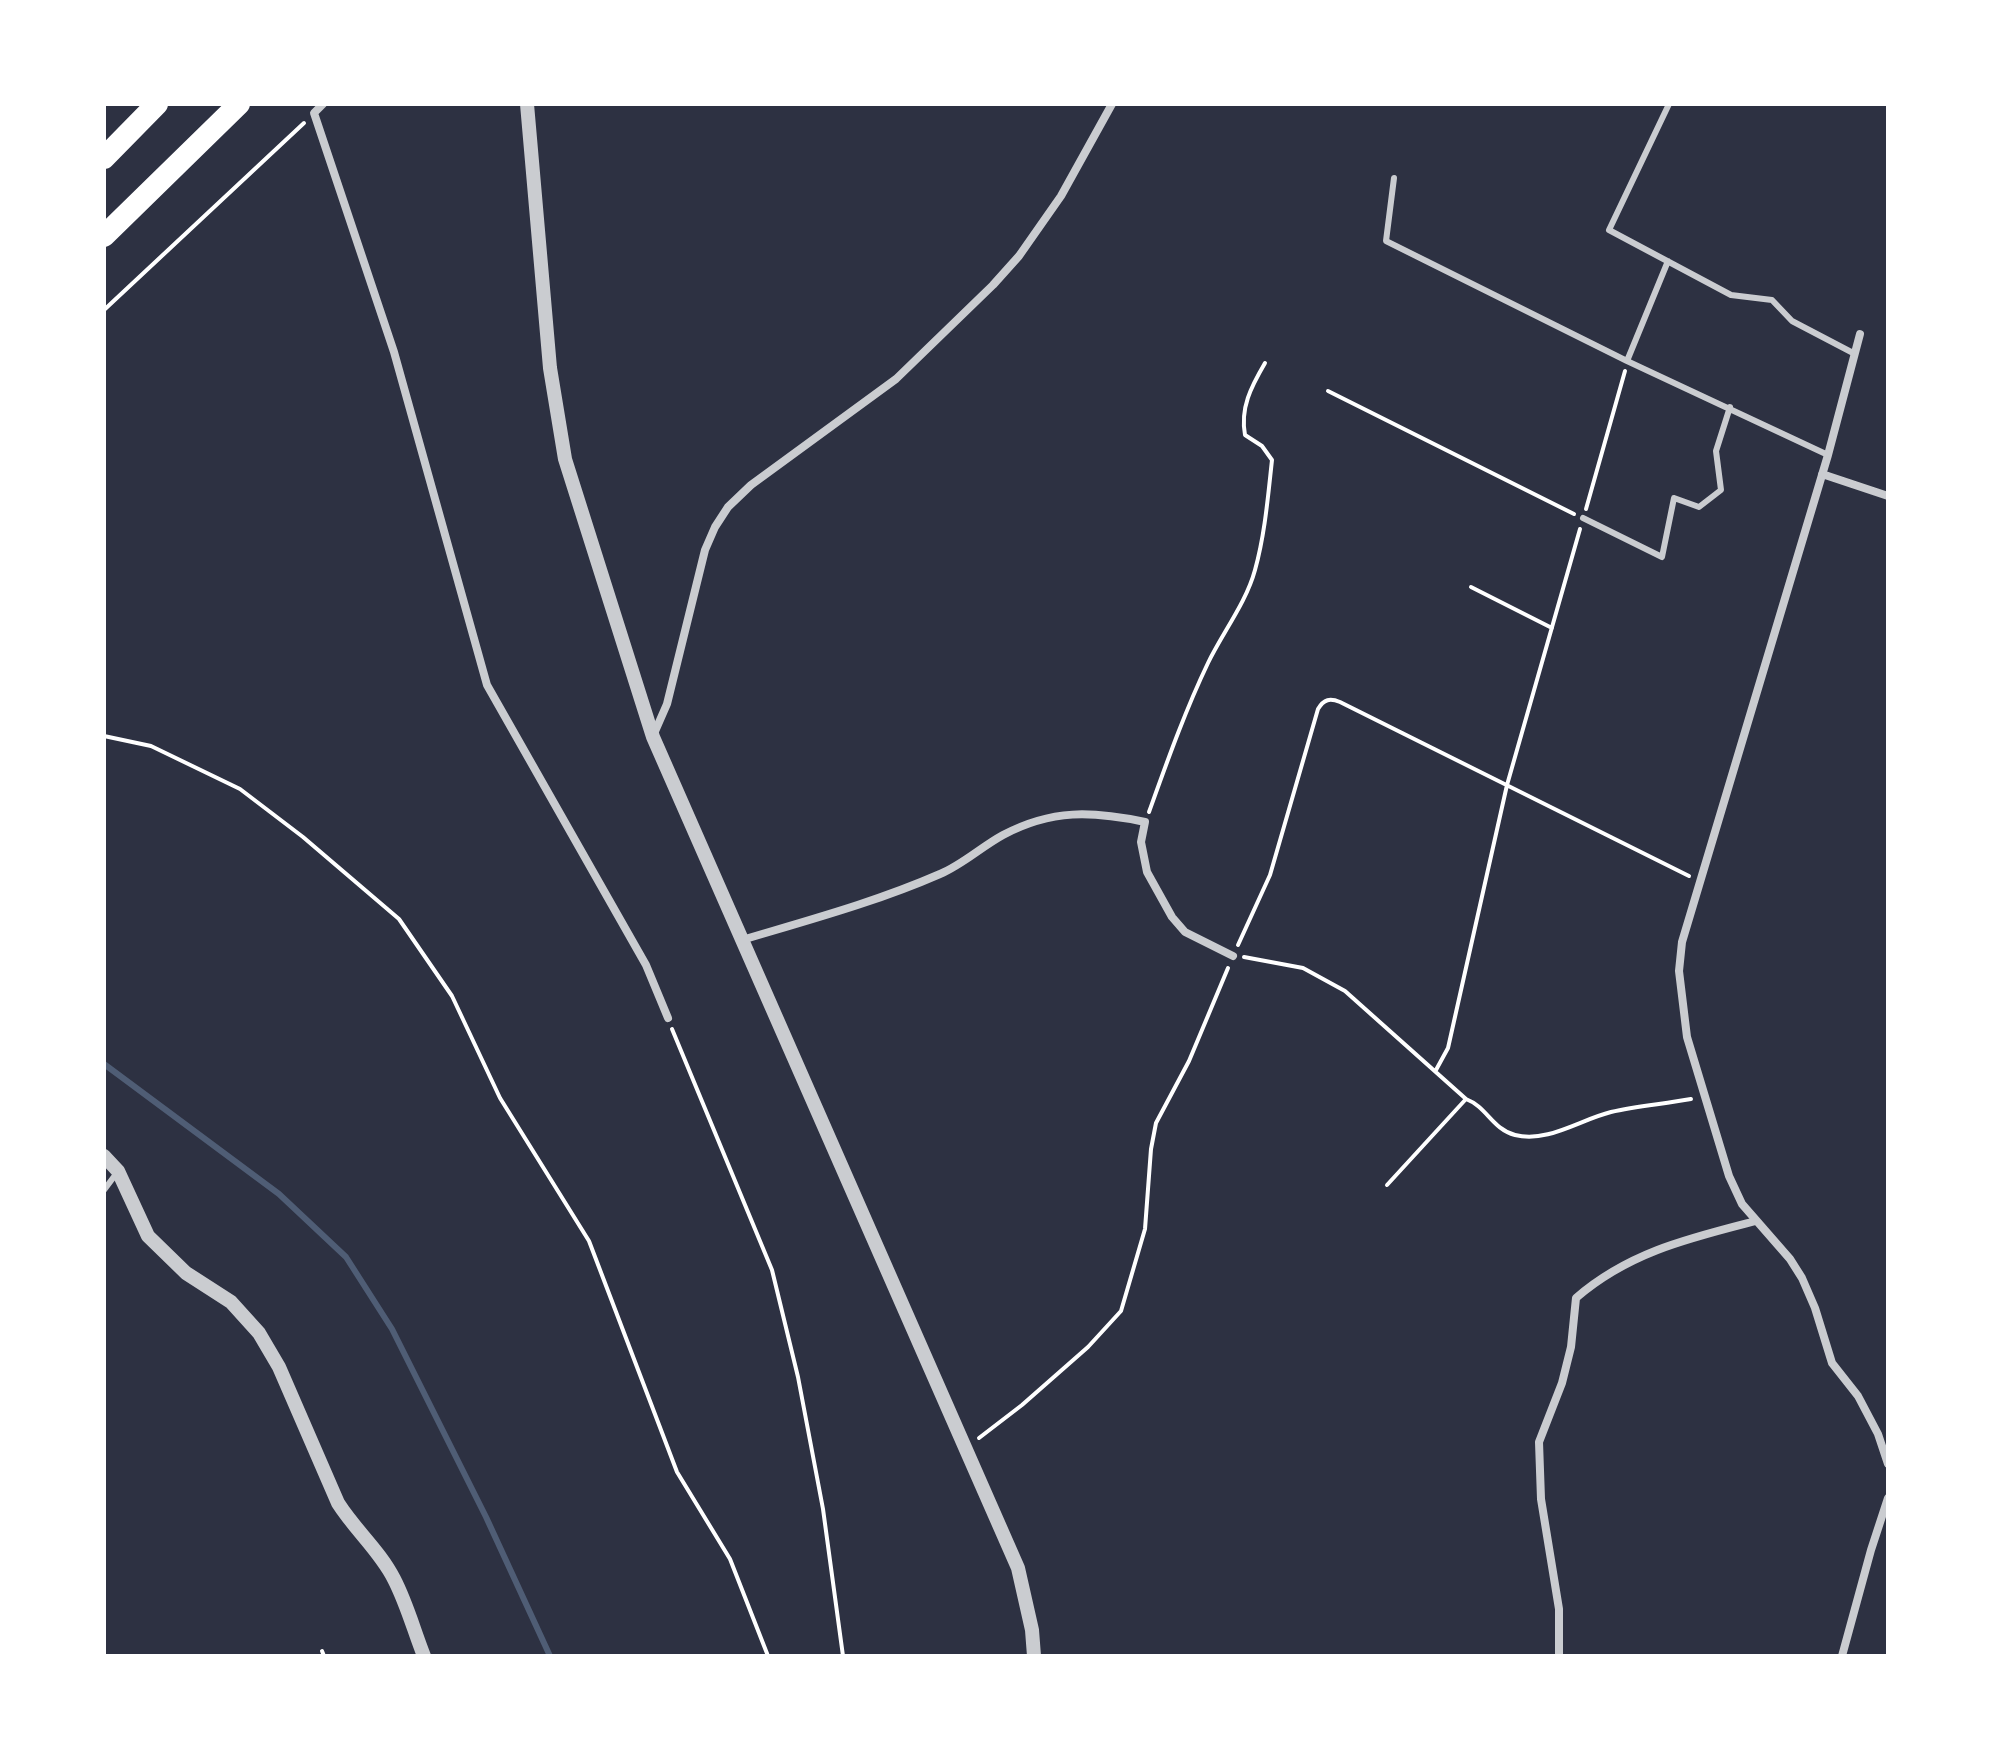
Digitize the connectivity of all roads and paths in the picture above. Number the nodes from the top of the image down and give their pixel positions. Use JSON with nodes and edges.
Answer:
{"nodes":[{"id":1,"x":157,"y":104,"type":"edge"},
{"id":2,"x":239,"y":104,"type":"edge"},
{"id":3,"x":323,"y":104,"type":"edge"},
{"id":4,"x":527,"y":104,"type":"edge"},
{"id":5,"x":1112,"y":104,"type":"edge"},
{"id":6,"x":1669,"y":104,"type":"edge"},
{"id":7,"x":314,"y":113,"type":"junction"},
{"id":8,"x":104,"y":158,"type":"edge"},
{"id":9,"x":1394,"y":178,"type":"dead end"},
{"id":10,"x":104,"y":236,"type":"edge"},
{"id":11,"x":1668,"y":261,"type":"junction"},
{"id":12,"x":104,"y":310,"type":"edge"},
{"id":13,"x":1860,"y":334,"type":"dead end"},
{"id":14,"x":1855,"y":354,"type":"junction"},
{"id":15,"x":1627,"y":361,"type":"junction"},
{"id":16,"x":1265,"y":363,"type":"dead end"},
{"id":17,"x":1328,"y":391,"type":"dead end"},
{"id":18,"x":1730,"y":407,"type":"junction"},
{"id":19,"x":1828,"y":455,"type":"junction"},
{"id":20,"x":1822,"y":474,"type":"junction"},
{"id":21,"x":1888,"y":496,"type":"edge"},
{"id":22,"x":1583,"y":518,"type":"junction"},
{"id":23,"x":1471,"y":587,"type":"dead end"},
{"id":24,"x":1552,"y":628,"type":"junction"},
{"id":25,"x":104,"y":736,"type":"edge"},
{"id":26,"x":653,"y":737,"type":"junction"},
{"id":27,"x":1507,"y":785,"type":"junction"},
{"id":28,"x":1145,"y":822,"type":"junction"},
{"id":29,"x":1700,"y":881,"type":"junction"},
{"id":30,"x":742,"y":940,"type":"junction"},
{"id":31,"x":1233,"y":956,"type":"junction"},
{"id":32,"x":668,"y":1018,"type":"joint"},
{"id":33,"x":1436,"y":1070,"type":"junction"},
{"id":34,"x":1704,"y":1097,"type":"junction"},
{"id":35,"x":1466,"y":1099,"type":"junction"},
{"id":36,"x":104,"y":1156,"type":"edge"},
{"id":37,"x":118,"y":1171,"type":"junction"},
{"id":38,"x":1387,"y":1185,"type":"dead end"},
{"id":39,"x":104,"y":1190,"type":"edge"},
{"id":40,"x":1756,"y":1221,"type":"junction"},
{"id":41,"x":967,"y":1447,"type":"junction"},
{"id":42,"x":1888,"y":1464,"type":"edge"},
{"id":43,"x":1888,"y":1498,"type":"edge"},
{"id":44,"x":424,"y":1656,"type":"edge"},
{"id":45,"x":768,"y":1656,"type":"edge"},
{"id":46,"x":843,"y":1656,"type":"edge"},
{"id":47,"x":1034,"y":1656,"type":"edge"},
{"id":48,"x":1559,"y":1656,"type":"edge"},
{"id":49,"x":1842,"y":1656,"type":"edge"}],
"edges":[{"from":1,"to":8,"type":"highway"},
{"from":2,"to":10,"type":"highway"},
{"from":3,"to":7,"type":"street"},
{"from":4,"to":26,"type":"street"},
{"from":5,"to":26,"type":"street"},
{"from":6,"to":11,"type":"lane"},
{"from":7,"to":12,"type":"path"},
{"from":7,"to":32,"type":"street"},
{"from":9,"to":15,"type":"lane"},
{"from":11,"to":14,"type":"lane"},
{"from":11,"to":15,"type":"lane"},
{"from":13,"to":14,"type":"street"},
{"from":14,"to":19,"type":"street"},
{"from":15,"to":18,"type":"lane"},
{"from":15,"to":22,"type":"path"},
{"from":16,"to":28,"type":"path"},
{"from":17,"to":22,"type":"path"},
{"from":18,"to":19,"type":"lane"},
{"from":18,"to":22,"type":"lane"},
{"from":19,"to":20,"type":"street"},
{"from":20,"to":21,"type":"street"},
{"from":20,"to":29,"type":"street"},
{"from":22,"to":24,"type":"path"},
{"from":23,"to":24,"type":"path"},
{"from":24,"to":27,"type":"path"},
{"from":25,"to":45,"type":"path"},
{"from":26,"to":30,"type":"street"},
{"from":27,"to":29,"type":"path"},
{"from":27,"to":31,"type":"path"},
{"from":27,"to":33,"type":"path"},
{"from":28,"to":30,"type":"street"},
{"from":28,"to":31,"type":"street"},
{"from":29,"to":34,"type":"street"},
{"from":30,"to":41,"type":"street"},
{"from":31,"to":33,"type":"path"},
{"from":31,"to":41,"type":"path"},
{"from":32,"to":46,"type":"path"},
{"from":33,"to":35,"type":"path"},
{"from":34,"to":35,"type":"path"},
{"from":34,"to":40,"type":"street"},
{"from":35,"to":38,"type":"path"},
{"from":36,"to":37,"type":"street"},
{"from":37,"to":39,"type":"lane"},
{"from":37,"to":44,"type":"street"},
{"from":40,"to":42,"type":"street"},
{"from":40,"to":48,"type":"street"},
{"from":41,"to":47,"type":"street"},
{"from":43,"to":49,"type":"street"}]}
